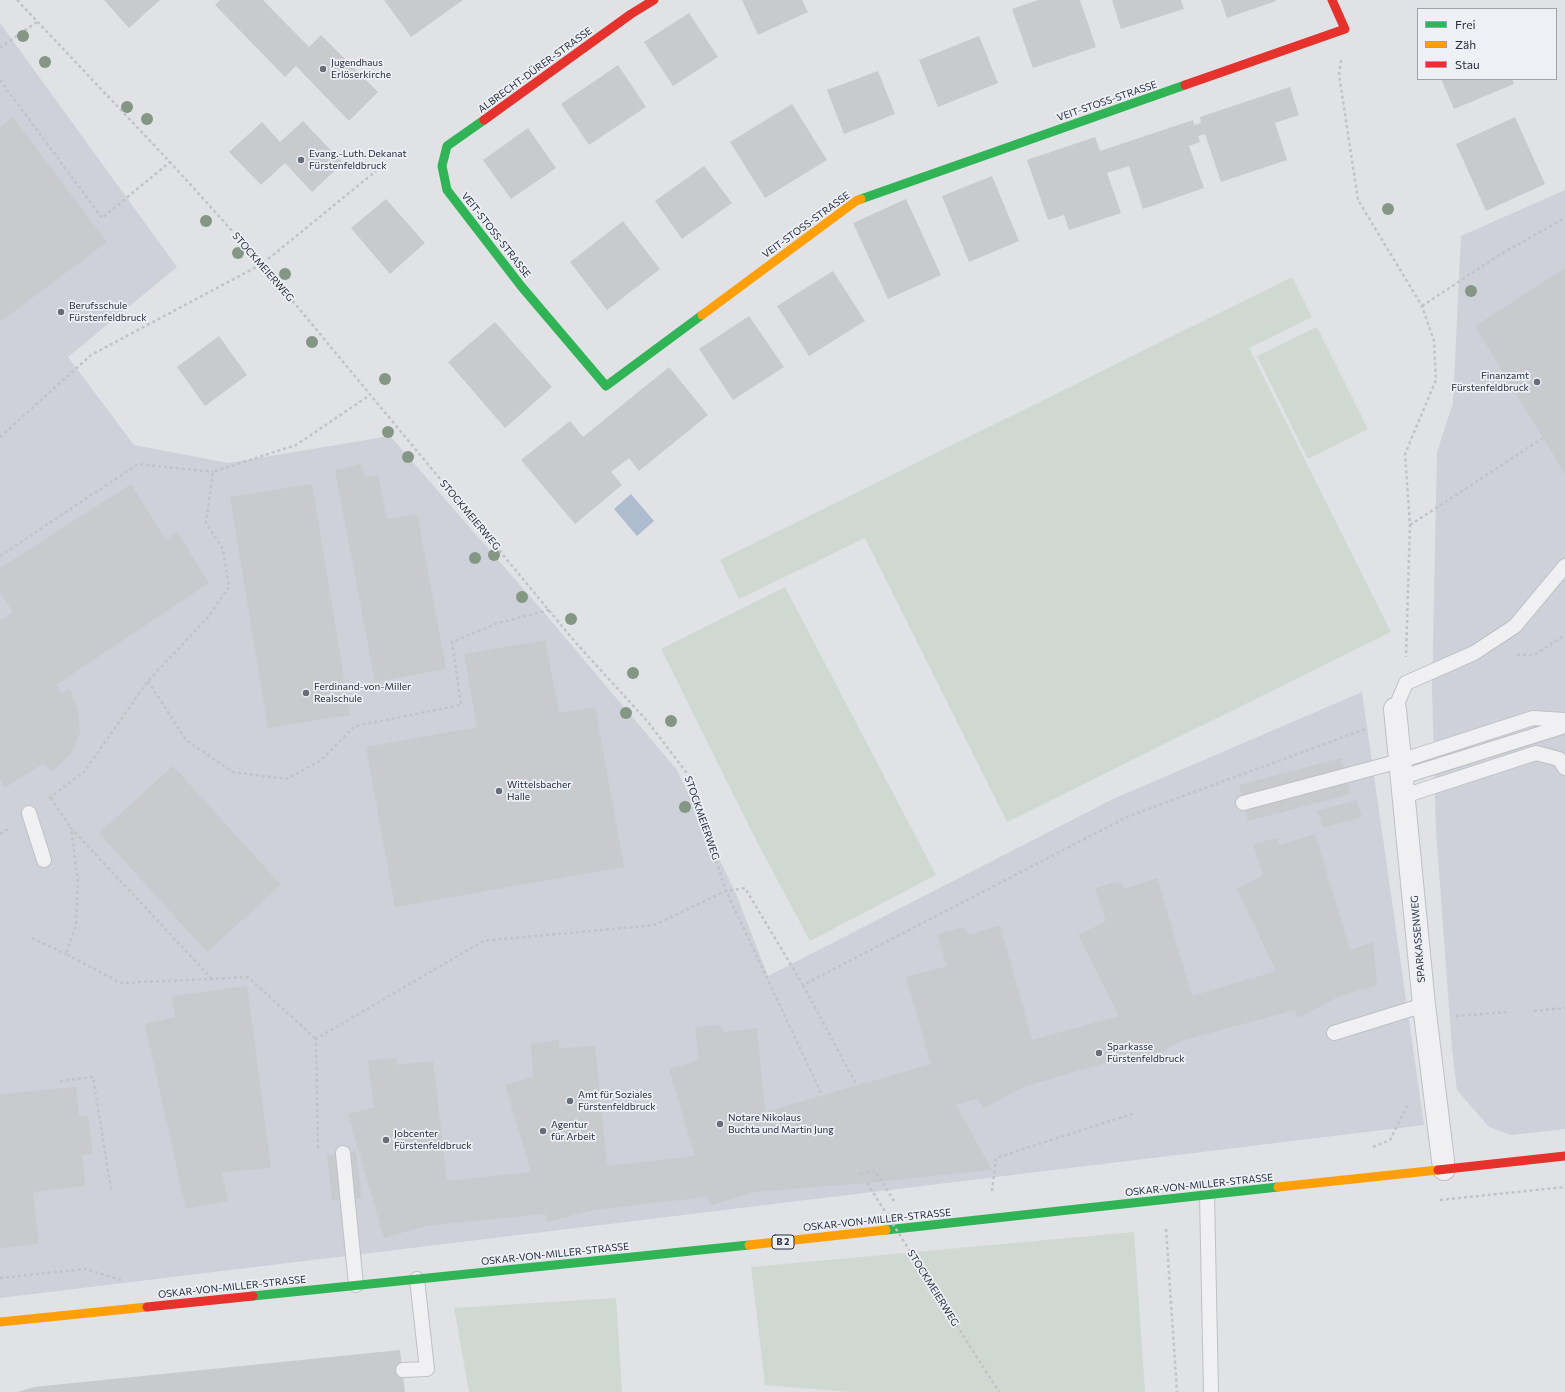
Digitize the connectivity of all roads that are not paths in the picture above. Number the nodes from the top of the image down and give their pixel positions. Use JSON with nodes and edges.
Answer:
{"nodes":[{"id":1,"x":654,"y":0,"type":"edge"},
{"id":2,"x":1332,"y":0,"type":"edge"},
{"id":3,"x":442,"y":166,"type":"joint"},
{"id":4,"x":1565,"y":566,"type":"edge"},
{"id":5,"x":1395,"y":714,"type":"joint"},
{"id":6,"x":1565,"y":720,"type":"edge"},
{"id":7,"x":1565,"y":726,"type":"edge"},
{"id":8,"x":1565,"y":768,"type":"edge"},
{"id":9,"x":1402,"y":778,"type":"junction"},
{"id":10,"x":1243,"y":803,"type":"dead end"},
{"id":11,"x":30,"y":813,"type":"road end"},
{"id":12,"x":44,"y":860,"type":"dead end"},
{"id":13,"x":1424,"y":1005,"type":"junction"},
{"id":14,"x":1334,"y":1033,"type":"dead end"},
{"id":15,"x":343,"y":1153,"type":"dead end"},
{"id":16,"x":1565,"y":1156,"type":"edge"},
{"id":17,"x":1444,"y":1169,"type":"junction"},
{"id":18,"x":1207,"y":1195,"type":"junction"},
{"id":19,"x":417,"y":1279,"type":"junction"},
{"id":20,"x":356,"y":1285,"type":"junction"},
{"id":21,"x":0,"y":1322,"type":"edge"},
{"id":22,"x":403,"y":1370,"type":"dead end"},
{"id":23,"x":1211,"y":1392,"type":"edge"}],
"edges":[{"from":1,"to":3,"type":"main road","name":"ALBRECHT-DÜRER-STRASSE"},
{"from":2,"to":3,"type":"main road","name":"VEIT-STOSS-STRASSE"},
{"from":4,"to":5,"type":"lane"},
{"from":5,"to":9,"type":"street","name":"SPARKASSENWEG"},
{"from":6,"to":9,"type":"lane"},
{"from":7,"to":9,"type":"lane"},
{"from":8,"to":9,"type":"lane"},
{"from":9,"to":10,"type":"lane"},
{"from":9,"to":13,"type":"street","name":"SPARKASSENWEG"},
{"from":11,"to":12,"type":"lane"},
{"from":13,"to":14,"type":"lane"},
{"from":13,"to":17,"type":"street","name":"SPARKASSENWEG"},
{"from":15,"to":20,"type":"lane"},
{"from":16,"to":17,"type":"main road","name":"OSKAR-VON-MILLER-STRASSE","number":"B 2"},
{"from":17,"to":18,"type":"main road","name":"OSKAR-VON-MILLER-STRASSE","number":"B 2"},
{"from":18,"to":19,"type":"main road","name":"OSKAR-VON-MILLER-STRASSE","number":"B 2"},
{"from":18,"to":23,"type":"lane"},
{"from":19,"to":20,"type":"main road","name":"OSKAR-VON-MILLER-STRASSE","number":"B 2"},
{"from":19,"to":22,"type":"lane"},
{"from":20,"to":21,"type":"main road","name":"OSKAR-VON-MILLER-STRASSE","number":"B 2"}]}
